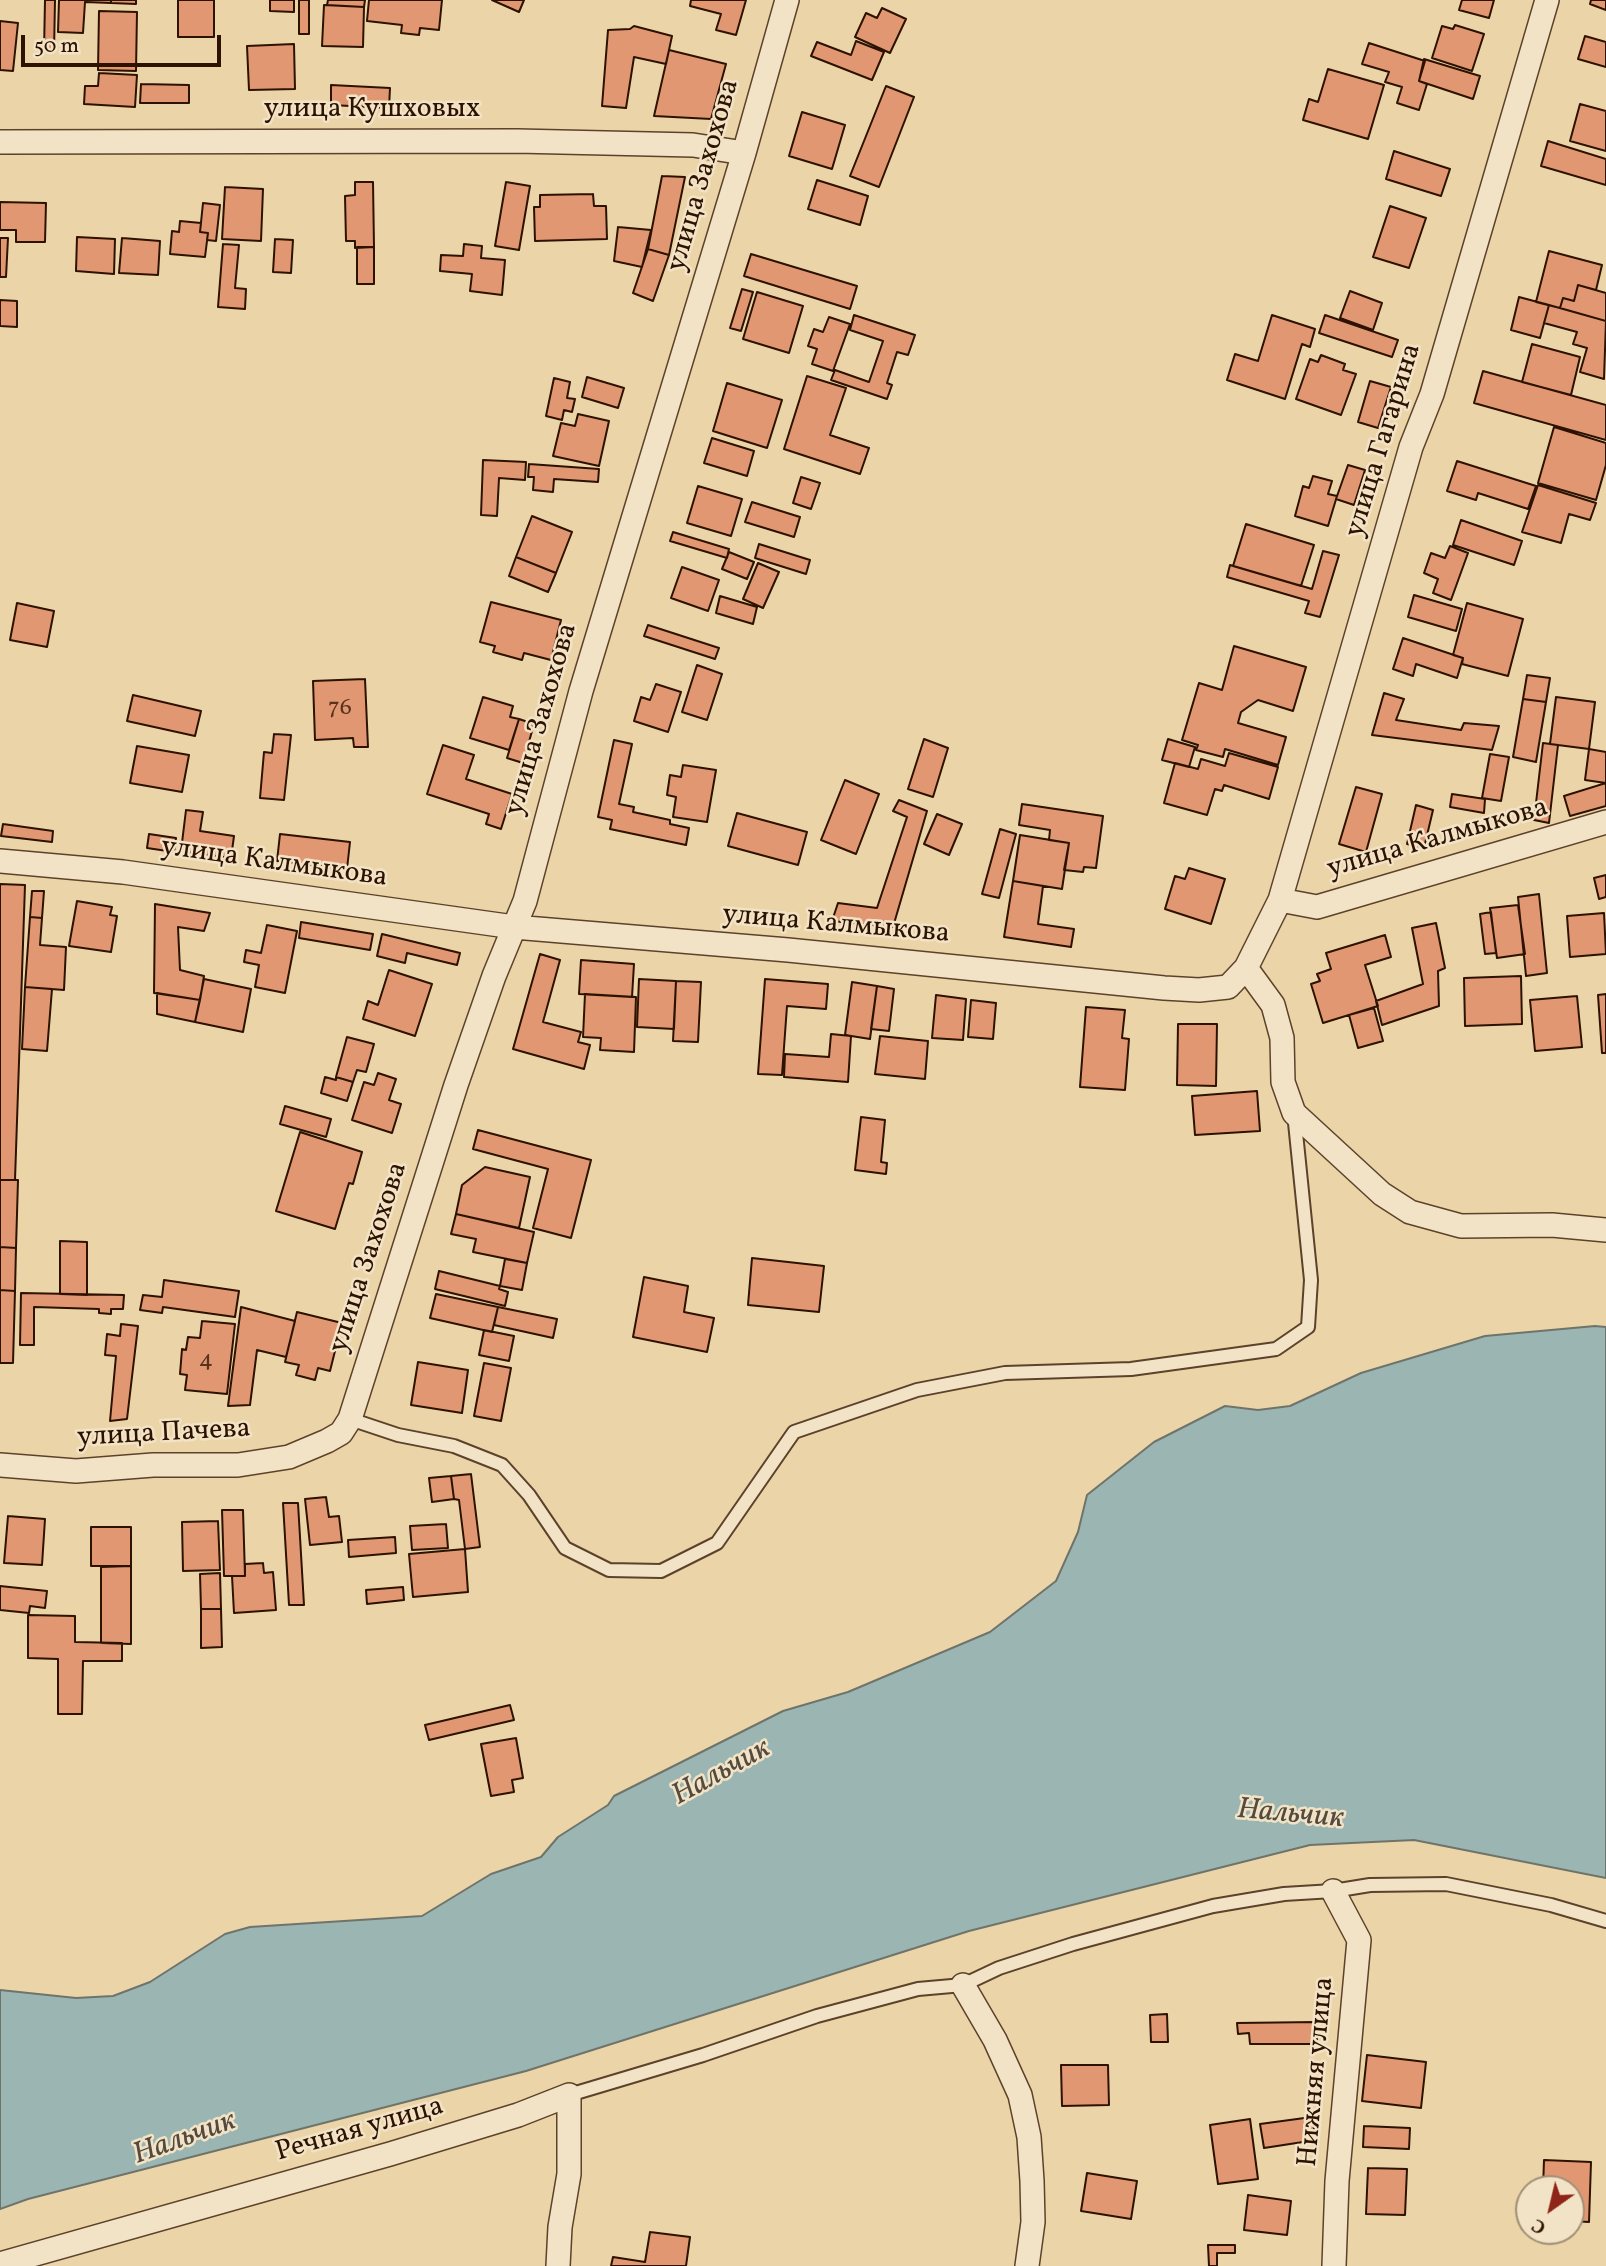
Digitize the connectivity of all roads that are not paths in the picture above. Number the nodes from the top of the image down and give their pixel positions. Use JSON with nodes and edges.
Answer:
{"nodes":[{"id":1,"x":787,"y":0,"type":"edge"},
{"id":2,"x":1546,"y":0,"type":"edge"},
{"id":3,"x":0,"y":142,"type":"edge"},
{"id":4,"x":744,"y":153,"type":"junction"},
{"id":5,"x":1606,"y":822,"type":"edge"},
{"id":6,"x":0,"y":861,"type":"edge"},
{"id":7,"x":1280,"y":900,"type":"junction"},
{"id":8,"x":514,"y":927,"type":"junction"},
{"id":9,"x":1246,"y":968,"type":"junction"},
{"id":10,"x":1294,"y":1113,"type":"junction"},
{"id":11,"x":1606,"y":1230,"type":"edge"},
{"id":12,"x":350,"y":1419,"type":"junction"},
{"id":13,"x":327,"y":1441,"type":"joint"},
{"id":14,"x":0,"y":1465,"type":"edge"},
{"id":15,"x":1334,"y":1891,"type":"junction"},
{"id":16,"x":1606,"y":1921,"type":"edge"},
{"id":17,"x":963,"y":1985,"type":"junction"},
{"id":18,"x":569,"y":2095,"type":"junction"},
{"id":19,"x":0,"y":2264,"type":"edge"},
{"id":20,"x":558,"y":2266,"type":"edge"},
{"id":21,"x":1027,"y":2266,"type":"edge"},
{"id":22,"x":1334,"y":2266,"type":"edge"}],
"edges":[{"from":1,"to":4,"type":"street","name":"улица Захохова"},
{"from":2,"to":7,"type":"street","name":"улица Гагарина"},
{"from":3,"to":4,"type":"street","name":"улица Кушховых"},
{"from":4,"to":8,"type":"street","name":"улица Захохова"},
{"from":5,"to":7,"type":"street","name":"улица Калмыкова"},
{"from":6,"to":8,"type":"street","name":"улица Калмыкова"},
{"from":7,"to":9,"type":"street","name":"улица Калмыкова"},
{"from":8,"to":9,"type":"street","name":"улица Калмыкова"},
{"from":8,"to":12,"type":"street","name":"улица Захохова"},
{"from":9,"to":10,"type":"street"},
{"from":10,"to":11,"type":"street"},
{"from":10,"to":12,"type":"lane"},
{"from":12,"to":13,"type":"street","name":"улица Захохова"},
{"from":13,"to":14,"type":"street","name":"улица Пачева"},
{"from":15,"to":16,"type":"lane"},
{"from":15,"to":17,"type":"lane"},
{"from":15,"to":22,"type":"street","name":"Нижняя улица"},
{"from":17,"to":18,"type":"lane"},
{"from":17,"to":21,"type":"street"},
{"from":18,"to":19,"type":"street","name":"Речная улица"},
{"from":18,"to":20,"type":"street"}]}
